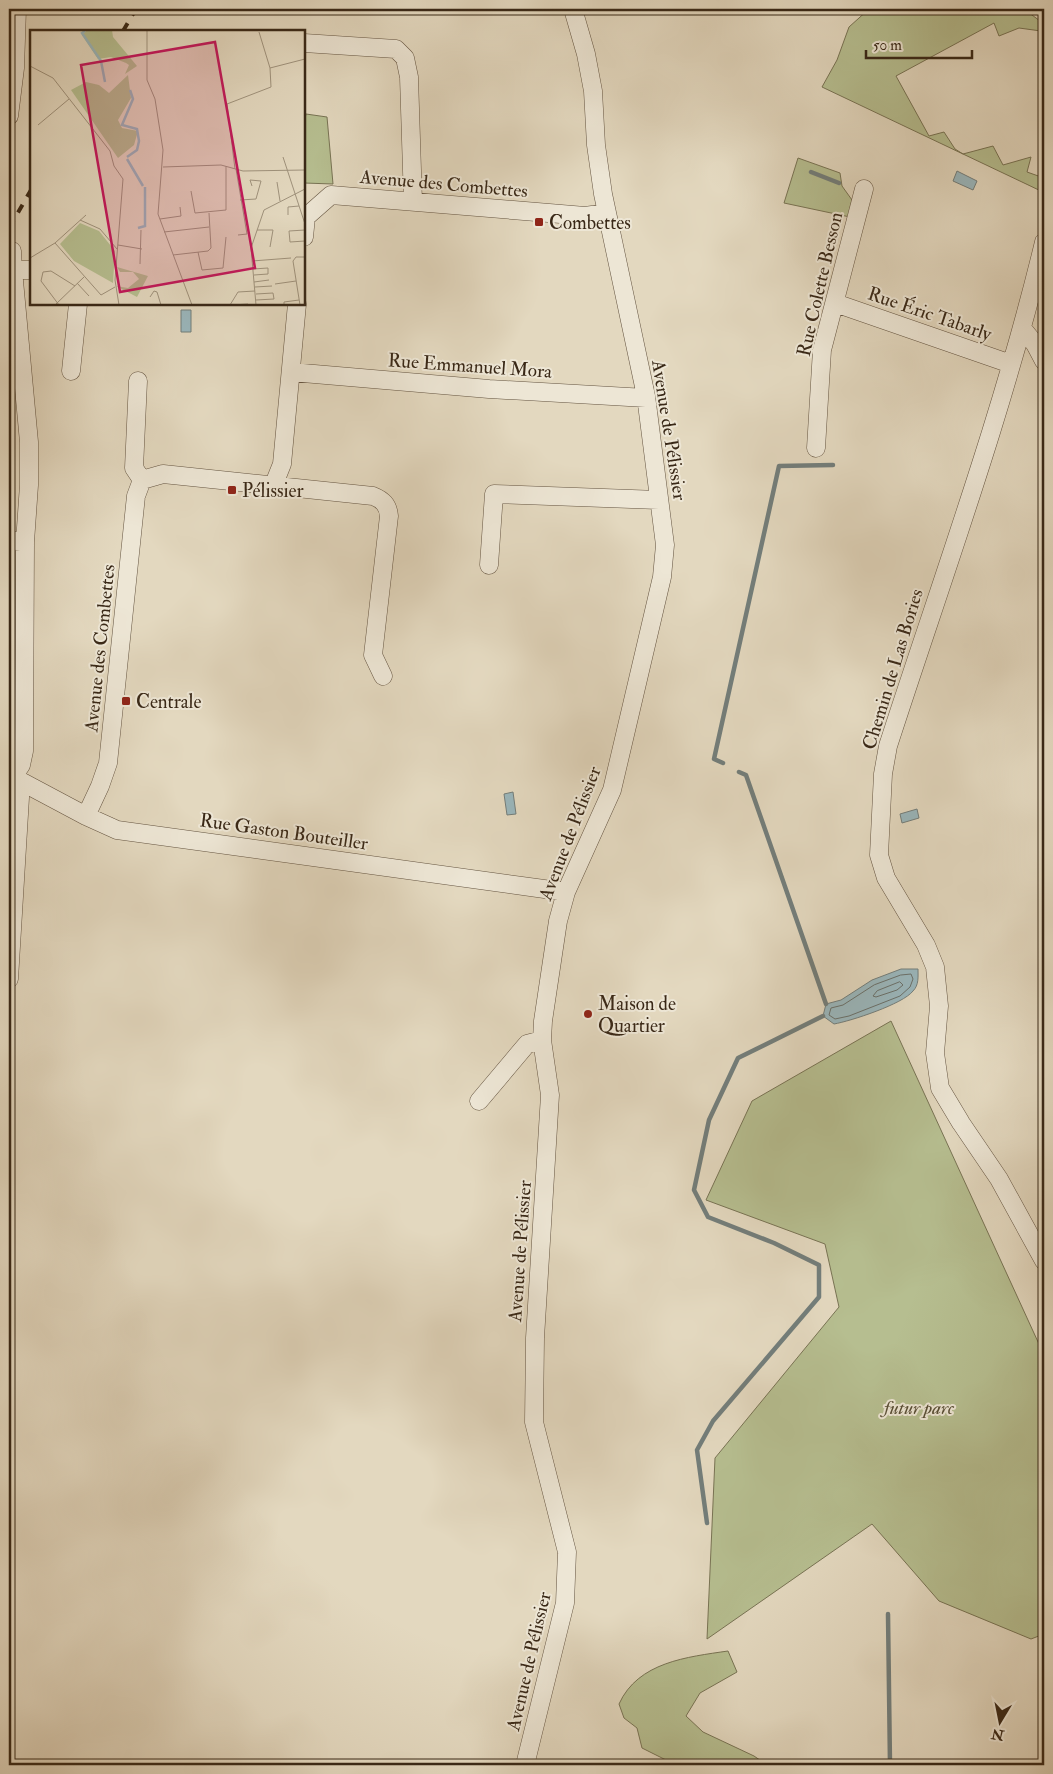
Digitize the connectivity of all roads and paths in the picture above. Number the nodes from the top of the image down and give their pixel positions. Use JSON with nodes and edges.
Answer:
{"nodes":[{"id":1,"x":17,"y":9,"type":"edge"},
{"id":2,"x":572,"y":9,"type":"edge"},
{"id":3,"x":305,"y":43,"type":"edge"},
{"id":4,"x":12,"y":59,"type":"edge"},
{"id":5,"x":9,"y":116,"type":"edge"},
{"id":6,"x":864,"y":190,"type":"dead end"},
{"id":7,"x":413,"y":202,"type":"junction"},
{"id":8,"x":607,"y":212,"type":"junction"},
{"id":9,"x":305,"y":227,"type":"edge"},
{"id":10,"x":1044,"y":242,"type":"edge"},
{"id":11,"x":12,"y":251,"type":"dead end"},
{"id":12,"x":13,"y":270,"type":"junction"},
{"id":13,"x":30,"y":270,"type":"edge"},
{"id":14,"x":835,"y":302,"type":"junction"},
{"id":15,"x":78,"y":305,"type":"edge"},
{"id":16,"x":298,"y":305,"type":"edge"},
{"id":17,"x":1022,"y":328,"type":"junction"},
{"id":18,"x":1044,"y":361,"type":"edge"},
{"id":19,"x":1011,"y":364,"type":"junction"},
{"id":20,"x":71,"y":371,"type":"dead end"},
{"id":21,"x":291,"y":372,"type":"junction"},
{"id":22,"x":138,"y":381,"type":"dead end"},
{"id":23,"x":646,"y":398,"type":"junction"},
{"id":24,"x":816,"y":448,"type":"dead end"},
{"id":25,"x":142,"y":480,"type":"junction"},
{"id":26,"x":274,"y":484,"type":"junction"},
{"id":27,"x":659,"y":500,"type":"junction"},
{"id":28,"x":17,"y":541,"type":"edge"},
{"id":29,"x":489,"y":565,"type":"dead end"},
{"id":30,"x":383,"y":676,"type":"dead end"},
{"id":31,"x":14,"y":778,"type":"edge"},
{"id":32,"x":86,"y":816,"type":"junction"},
{"id":33,"x":566,"y":892,"type":"junction"},
{"id":34,"x":9,"y":979,"type":"edge"},
{"id":35,"x":542,"y":1040,"type":"junction"},
{"id":36,"x":479,"y":1101,"type":"dead end"},
{"id":37,"x":1044,"y":1262,"type":"edge"},
{"id":38,"x":525,"y":1765,"type":"edge"}],
"edges":[{"from":1,"to":4,"type":"street"},
{"from":2,"to":8,"type":"street","name":"Avenue de Pélissier"},
{"from":3,"to":7,"type":"street"},
{"from":4,"to":5,"type":"street"},
{"from":6,"to":14,"type":"street","name":"Rue Colette Besson"},
{"from":7,"to":8,"type":"street","name":"Avenue des Combettes"},
{"from":7,"to":9,"type":"street","name":"Avenue des Combettes"},
{"from":8,"to":23,"type":"street","name":"Avenue de Pélissier"},
{"from":10,"to":17,"type":"street","name":"Chemin de Las Bories"},
{"from":11,"to":12,"type":"street"},
{"from":12,"to":13,"type":"street"},
{"from":12,"to":28,"type":"street"},
{"from":14,"to":19,"type":"street","name":"Rue Éric Tabarly"},
{"from":14,"to":24,"type":"street","name":"Rue Colette Besson"},
{"from":15,"to":20,"type":"street"},
{"from":16,"to":21,"type":"street"},
{"from":17,"to":18,"type":"street"},
{"from":17,"to":19,"type":"street","name":"Chemin de Las Bories"},
{"from":19,"to":37,"type":"street","name":"Chemin de Las Bories"},
{"from":21,"to":23,"type":"street","name":"Rue Emmanuel Mora"},
{"from":21,"to":26,"type":"street"},
{"from":22,"to":25,"type":"street"},
{"from":23,"to":27,"type":"street","name":"Avenue de Pélissier"},
{"from":25,"to":26,"type":"street"},
{"from":25,"to":32,"type":"street","name":"Avenue des Combettes"},
{"from":26,"to":30,"type":"street"},
{"from":27,"to":29,"type":"street"},
{"from":27,"to":33,"type":"street","name":"Avenue de Pélissier"},
{"from":28,"to":31,"type":"street"},
{"from":31,"to":32,"type":"street","name":"Rue Gaston Bouteiller"},
{"from":31,"to":34,"type":"street"},
{"from":32,"to":33,"type":"street","name":"Rue Gaston Bouteiller"},
{"from":33,"to":35,"type":"street","name":"Avenue de Pélissier"},
{"from":35,"to":36,"type":"street"},
{"from":35,"to":38,"type":"street","name":"Avenue de Pélissier"}]}
